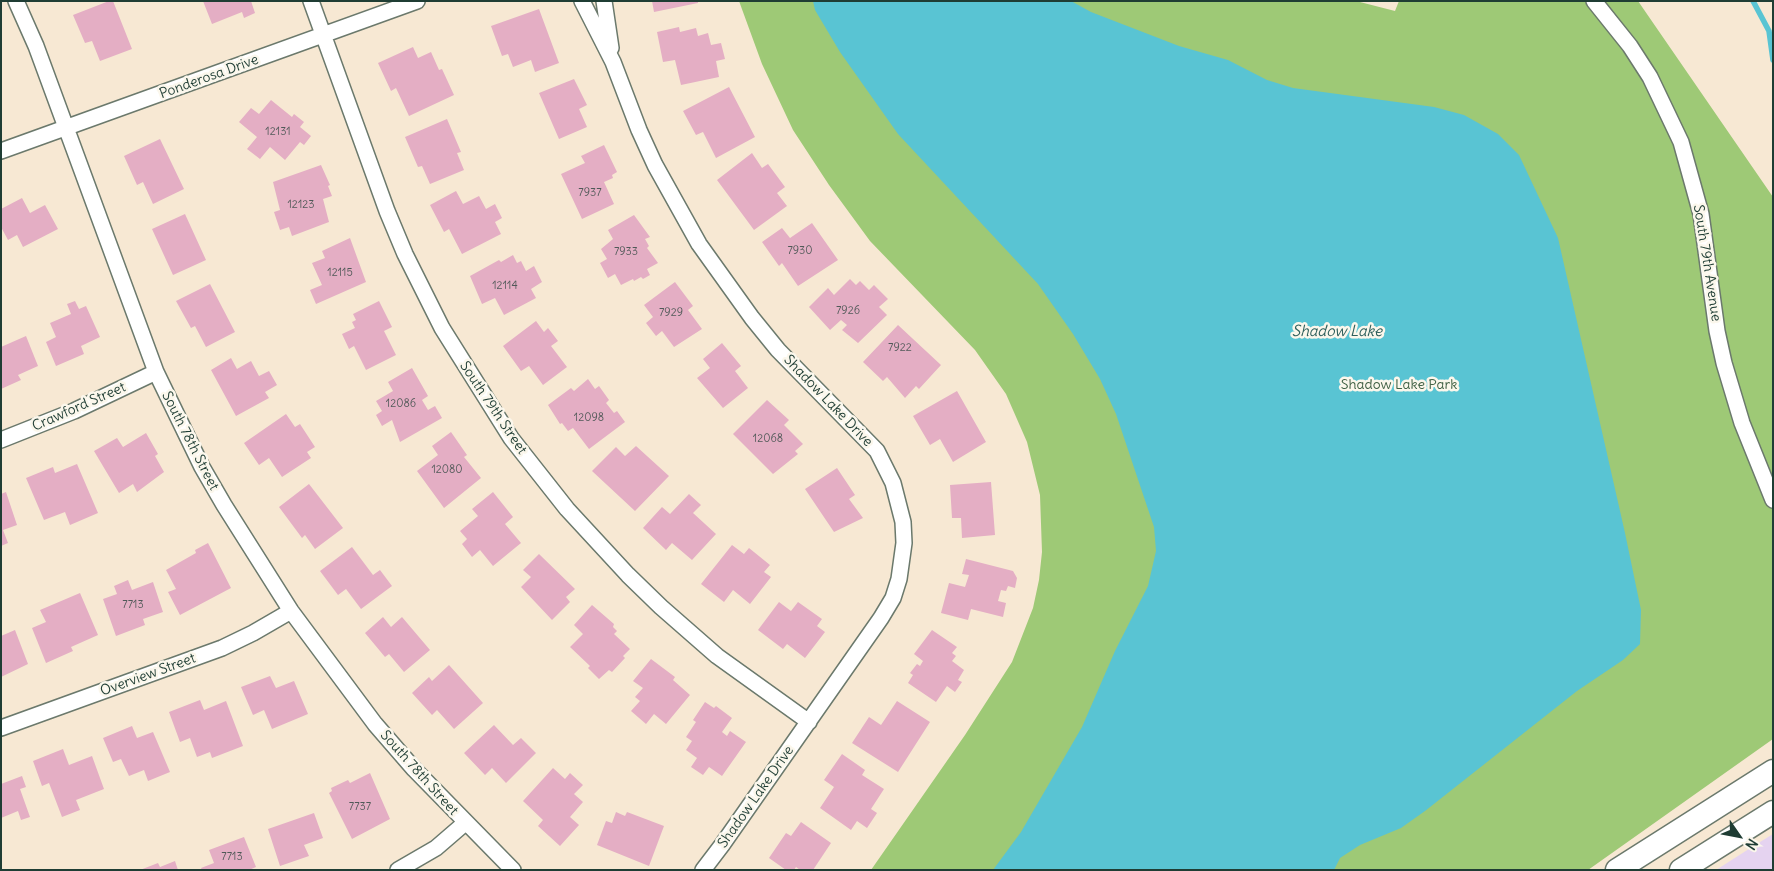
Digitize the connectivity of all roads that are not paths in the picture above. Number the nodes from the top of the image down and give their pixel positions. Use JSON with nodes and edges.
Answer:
{"nodes":[{"id":1,"x":16,"y":1,"type":"edge"},
{"id":2,"x":311,"y":1,"type":"edge"},
{"id":3,"x":417,"y":1,"type":"edge"},
{"id":4,"x":582,"y":1,"type":"edge"},
{"id":5,"x":604,"y":1,"type":"edge"},
{"id":6,"x":1594,"y":1,"type":"edge"},
{"id":7,"x":323,"y":35,"type":"junction"},
{"id":8,"x":612,"y":62,"type":"junction"},
{"id":9,"x":67,"y":128,"type":"junction"},
{"id":10,"x":1,"y":151,"type":"edge"},
{"id":11,"x":156,"y":372,"type":"junction"},
{"id":12,"x":1,"y":440,"type":"edge"},
{"id":13,"x":1770,"y":489,"type":"edge"},
{"id":14,"x":1773,"y":500,"type":"edge"},
{"id":15,"x":290,"y":611,"type":"junction"},
{"id":16,"x":809,"y":722,"type":"junction"},
{"id":17,"x":1,"y":728,"type":"edge"},
{"id":18,"x":1773,"y":771,"type":"edge"},
{"id":19,"x":1773,"y":812,"type":"edge"},
{"id":20,"x":465,"y":823,"type":"junction"},
{"id":21,"x":398,"y":870,"type":"edge"},
{"id":22,"x":512,"y":870,"type":"edge"},
{"id":23,"x":702,"y":870,"type":"edge"},
{"id":24,"x":1617,"y":870,"type":"edge"},
{"id":25,"x":1681,"y":870,"type":"edge"}],
"edges":[{"from":1,"to":9,"type":"street","name":"South 78th Street"},
{"from":2,"to":7,"type":"street","name":"South 79th Street"},
{"from":3,"to":7,"type":"street","name":"Ponderosa Drive"},
{"from":4,"to":8,"type":"street","name":"Shadow Lake Drive"},
{"from":5,"to":8,"type":"street","name":"Shadow Lake Drive"},
{"from":6,"to":13,"type":"street","name":"South 79th Avenue"},
{"from":7,"to":9,"type":"street","name":"Ponderosa Drive"},
{"from":7,"to":16,"type":"street","name":"South 79th Street"},
{"from":8,"to":16,"type":"street","name":"Shadow Lake Drive"},
{"from":9,"to":10,"type":"street","name":"Ponderosa Drive"},
{"from":9,"to":11,"type":"street","name":"South 78th Street"},
{"from":11,"to":12,"type":"street","name":"Crawford Street"},
{"from":11,"to":15,"type":"street","name":"South 78th Street"},
{"from":13,"to":14,"type":"street","name":"South 79th Avenue"},
{"from":15,"to":17,"type":"street","name":"Overview Street"},
{"from":15,"to":20,"type":"street","name":"South 78th Street"},
{"from":16,"to":23,"type":"street","name":"Shadow Lake Drive"},
{"from":18,"to":24,"type":"main road"},
{"from":19,"to":25,"type":"main road"},
{"from":20,"to":21,"type":"street"},
{"from":20,"to":22,"type":"street"}]}
